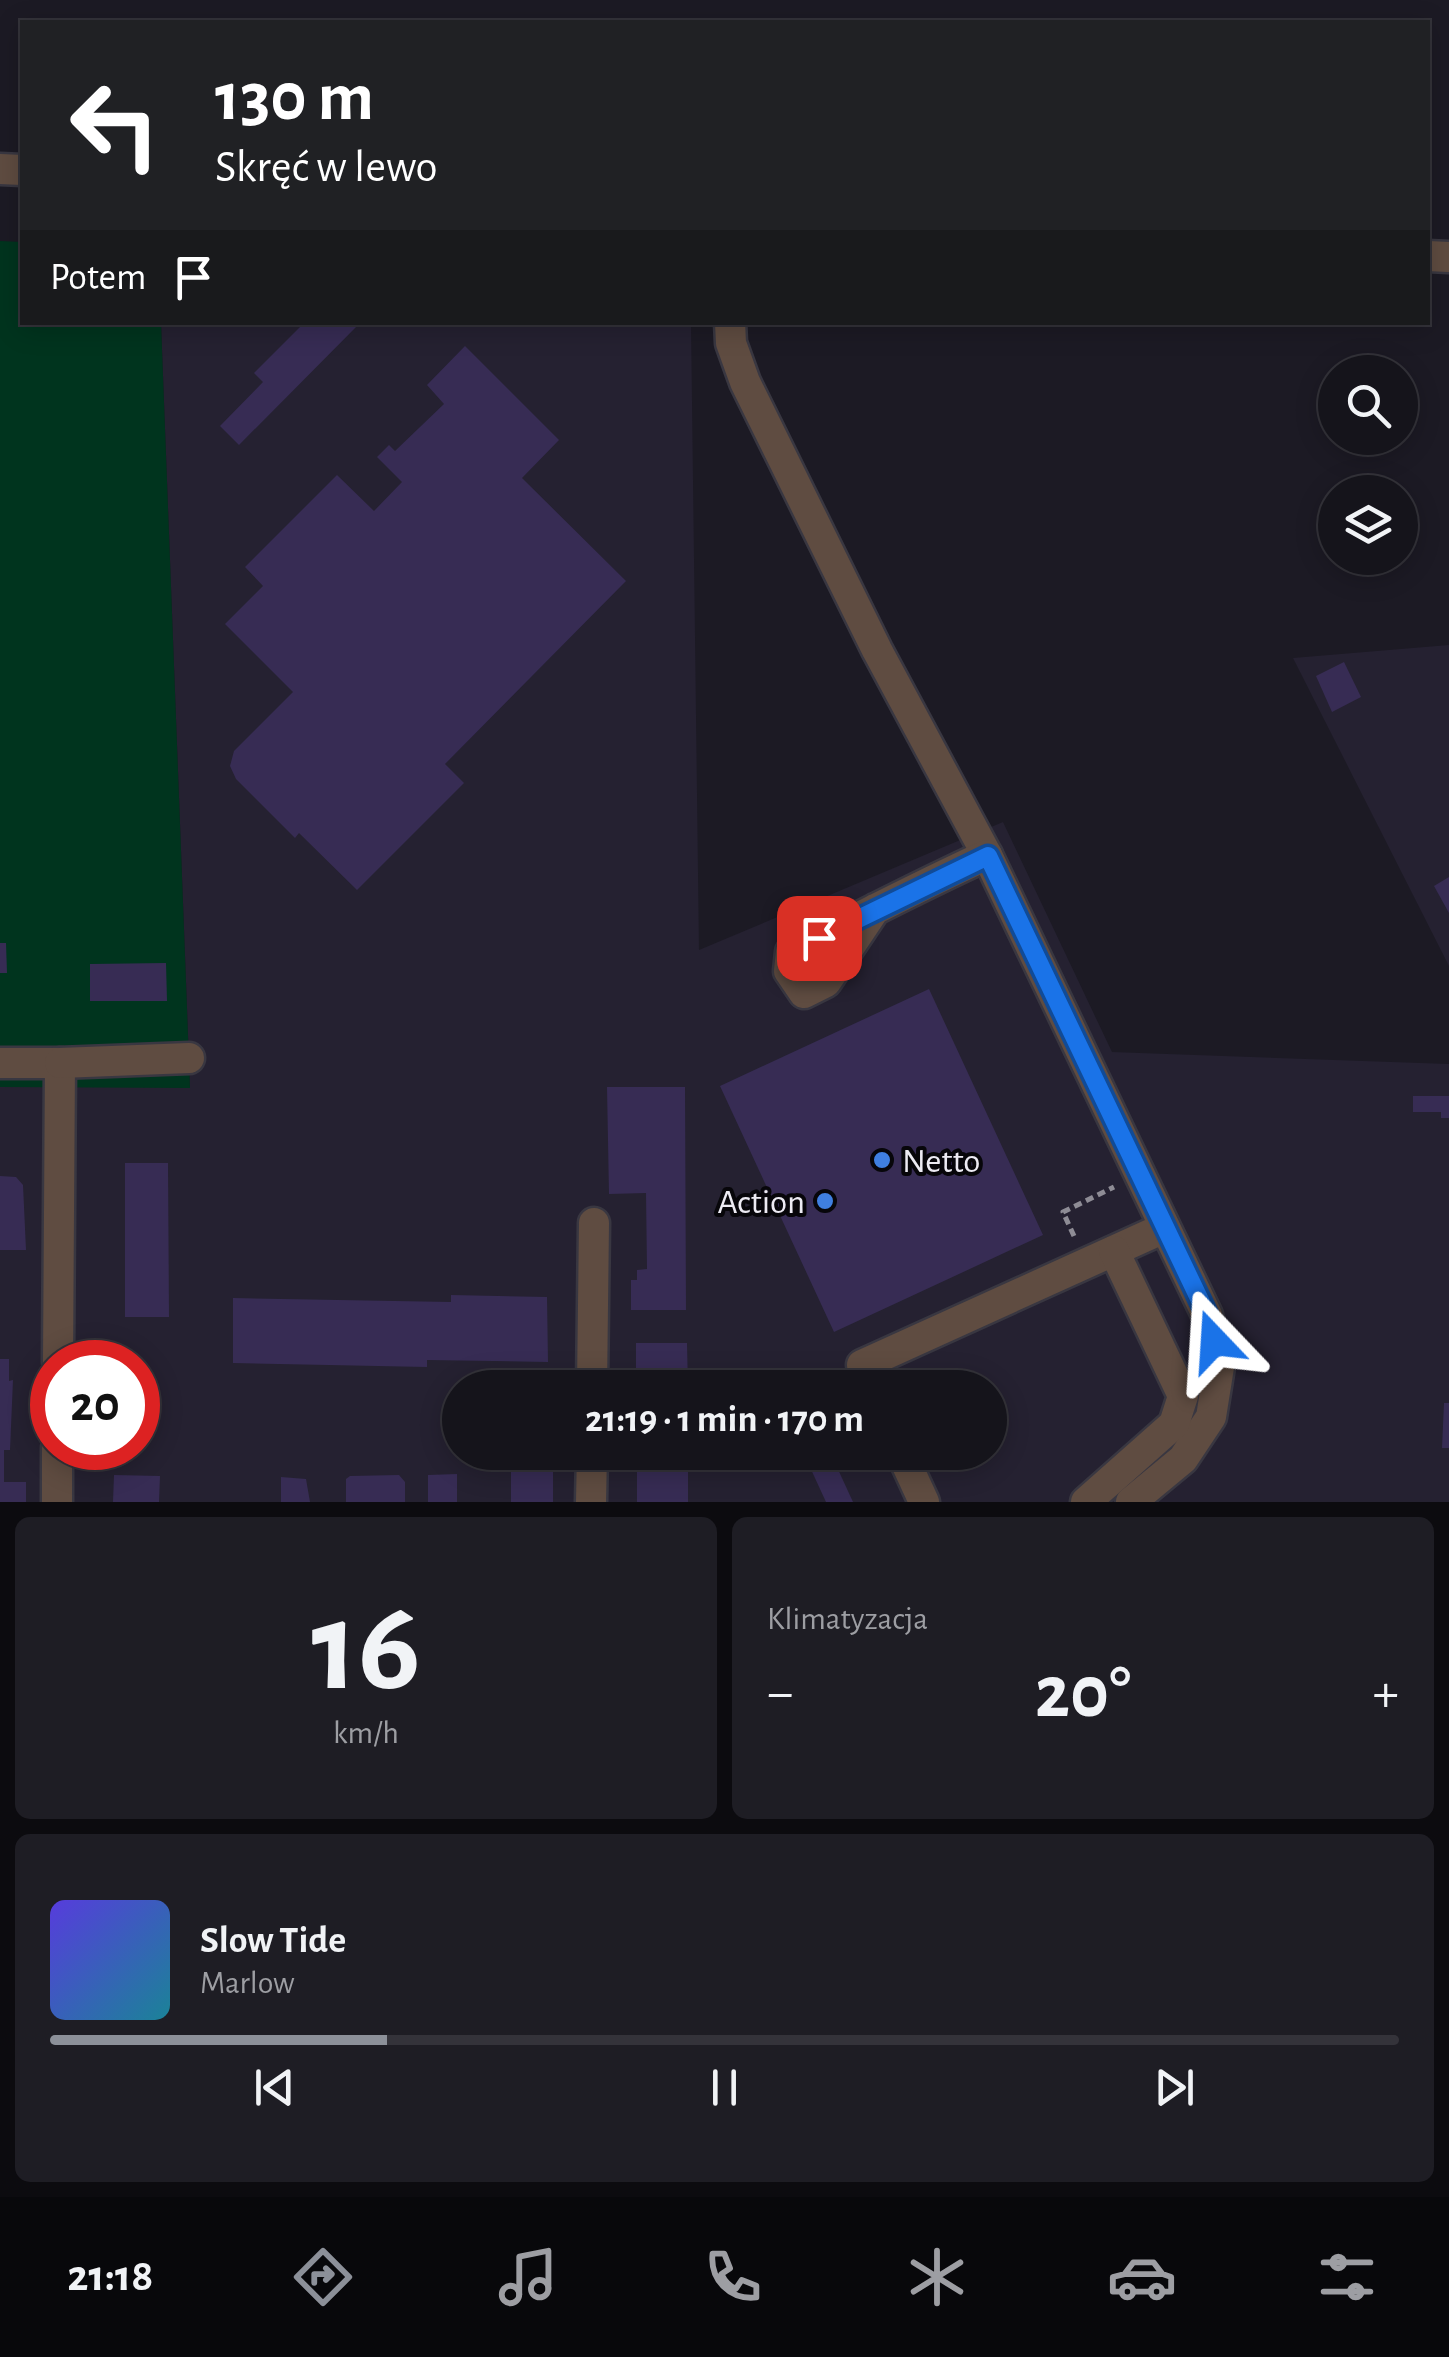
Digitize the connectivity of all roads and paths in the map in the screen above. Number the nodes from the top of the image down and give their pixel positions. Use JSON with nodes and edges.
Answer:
{"nodes":[{"id":1,"x":730,"y":325,"type":"edge"},
{"id":2,"x":988,"y":856,"type":"junction"},
{"id":3,"x":875,"y":909,"type":"dead end"},
{"id":4,"x":189,"y":1058,"type":"dead end"},
{"id":5,"x":0,"y":1063,"type":"edge"},
{"id":6,"x":60,"y":1063,"type":"junction"},
{"id":7,"x":1140,"y":1175,"type":"junction"},
{"id":8,"x":594,"y":1223,"type":"dead end"},
{"id":9,"x":1164,"y":1228,"type":"junction"},
{"id":10,"x":1114,"y":1251,"type":"junction"},
{"id":11,"x":1086,"y":1265,"type":"junction"},
{"id":12,"x":58,"y":1340,"type":"edge"},
{"id":13,"x":592,"y":1370,"type":"edge"},
{"id":14,"x":864,"y":1370,"type":"edge"},
{"id":15,"x":57,"y":1470,"type":"edge"},
{"id":16,"x":592,"y":1470,"type":"edge"},
{"id":17,"x":910,"y":1470,"type":"edge"},
{"id":18,"x":57,"y":1502,"type":"edge"},
{"id":19,"x":591,"y":1502,"type":"edge"},
{"id":20,"x":924,"y":1502,"type":"edge"},
{"id":21,"x":1086,"y":1502,"type":"edge"},
{"id":22,"x":1131,"y":1502,"type":"edge"}],
"edges":[{"from":1,"to":2,"type":"street"},
{"from":2,"to":3,"type":"street"},
{"from":2,"to":7,"type":"street"},
{"from":4,"to":6,"type":"street"},
{"from":5,"to":6,"type":"street"},
{"from":6,"to":12,"type":"street"},
{"from":7,"to":9,"type":"street"},
{"from":7,"to":11,"type":"path"},
{"from":8,"to":13,"type":"street"},
{"from":9,"to":10,"type":"street"},
{"from":9,"to":22,"type":"street"},
{"from":10,"to":11,"type":"street"},
{"from":10,"to":21,"type":"street"},
{"from":11,"to":14,"type":"street"},
{"from":15,"to":18,"type":"street"},
{"from":16,"to":19,"type":"street"},
{"from":17,"to":20,"type":"street"}]}
